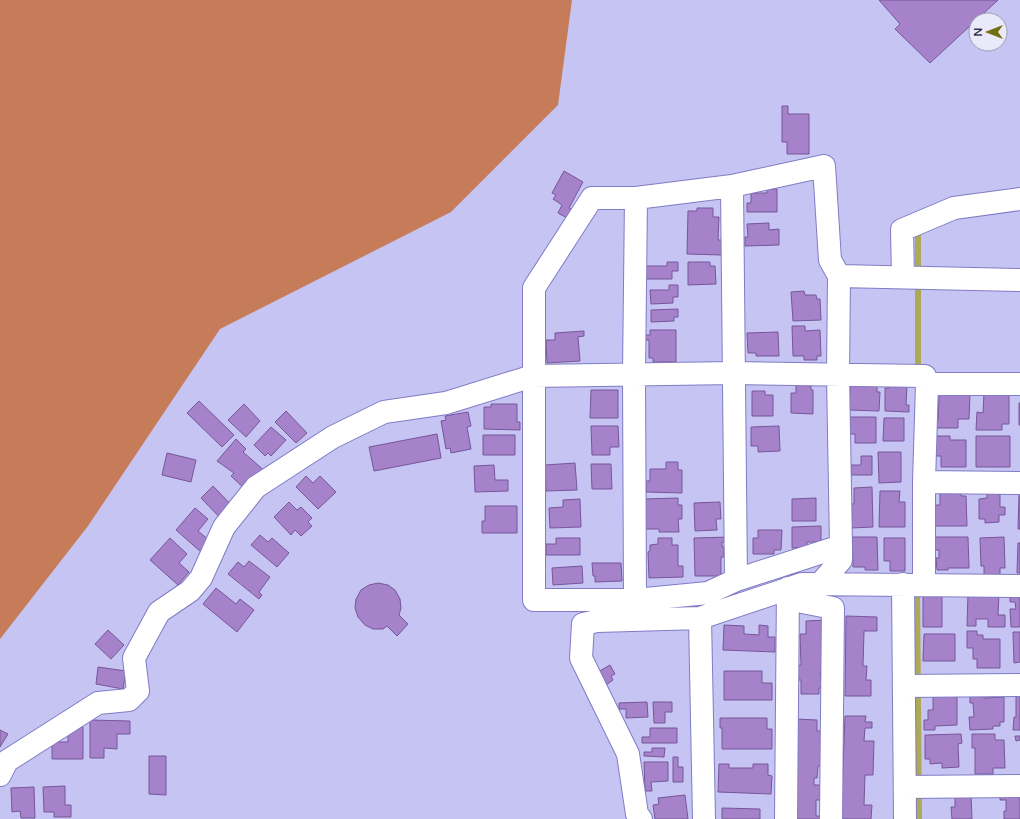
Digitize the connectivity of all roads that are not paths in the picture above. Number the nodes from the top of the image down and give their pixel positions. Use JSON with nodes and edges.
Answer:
{"nodes":[{"id":1,"x":732,"y":186,"type":"junction"},
{"id":2,"x":636,"y":198,"type":"junction"},
{"id":3,"x":1020,"y":199,"type":"edge"},
{"id":4,"x":840,"y":276,"type":"junction"},
{"id":5,"x":903,"y":277,"type":"junction"},
{"id":6,"x":1020,"y":280,"type":"edge"},
{"id":7,"x":734,"y":373,"type":"junction"},
{"id":8,"x":634,"y":374,"type":"junction"},
{"id":9,"x":838,"y":375,"type":"junction"},
{"id":10,"x":533,"y":376,"type":"junction"},
{"id":11,"x":927,"y":384,"type":"junction"},
{"id":12,"x":1020,"y":384,"type":"edge"},
{"id":13,"x":924,"y":482,"type":"junction"},
{"id":14,"x":1020,"y":483,"type":"edge"},
{"id":15,"x":841,"y":546,"type":"junction"},
{"id":16,"x":736,"y":580,"type":"junction"},
{"id":17,"x":913,"y":584,"type":"junction"},
{"id":18,"x":804,"y":585,"type":"junction"},
{"id":19,"x":1020,"y":586,"type":"edge"},
{"id":20,"x":636,"y":600,"type":"junction"},
{"id":21,"x":700,"y":618,"type":"junction"},
{"id":22,"x":1020,"y":685,"type":"edge"},
{"id":23,"x":904,"y":686,"type":"junction"},
{"id":24,"x":0,"y":775,"type":"edge"},
{"id":25,"x":1020,"y":786,"type":"edge"},
{"id":26,"x":905,"y":787,"type":"junction"},
{"id":27,"x":641,"y":819,"type":"edge"},
{"id":28,"x":704,"y":819,"type":"edge"},
{"id":29,"x":786,"y":819,"type":"edge"},
{"id":30,"x":831,"y":819,"type":"edge"},
{"id":31,"x":905,"y":819,"type":"edge"}],
"edges":[{"from":1,"to":2,"type":"street"},
{"from":1,"to":4,"type":"street"},
{"from":1,"to":7,"type":"street"},
{"from":2,"to":8,"type":"street"},
{"from":2,"to":10,"type":"street"},
{"from":3,"to":5,"type":"street"},
{"from":4,"to":5,"type":"street"},
{"from":4,"to":9,"type":"street"},
{"from":5,"to":6,"type":"street"},
{"from":7,"to":8,"type":"street"},
{"from":7,"to":9,"type":"street"},
{"from":7,"to":16,"type":"street"},
{"from":8,"to":10,"type":"street"},
{"from":8,"to":20,"type":"street"},
{"from":9,"to":11,"type":"street"},
{"from":9,"to":15,"type":"street"},
{"from":10,"to":20,"type":"street"},
{"from":10,"to":24,"type":"street"},
{"from":11,"to":12,"type":"street"},
{"from":11,"to":13,"type":"street"},
{"from":13,"to":14,"type":"street"},
{"from":13,"to":17,"type":"street"},
{"from":15,"to":16,"type":"street"},
{"from":15,"to":18,"type":"street"},
{"from":16,"to":20,"type":"street"},
{"from":17,"to":18,"type":"street"},
{"from":17,"to":19,"type":"street"},
{"from":17,"to":23,"type":"street"},
{"from":18,"to":21,"type":"street"},
{"from":18,"to":29,"type":"street"},
{"from":18,"to":30,"type":"street"},
{"from":21,"to":27,"type":"street"},
{"from":21,"to":28,"type":"street"},
{"from":22,"to":23,"type":"street"},
{"from":23,"to":26,"type":"street"},
{"from":25,"to":26,"type":"street"},
{"from":26,"to":31,"type":"street"}]}
